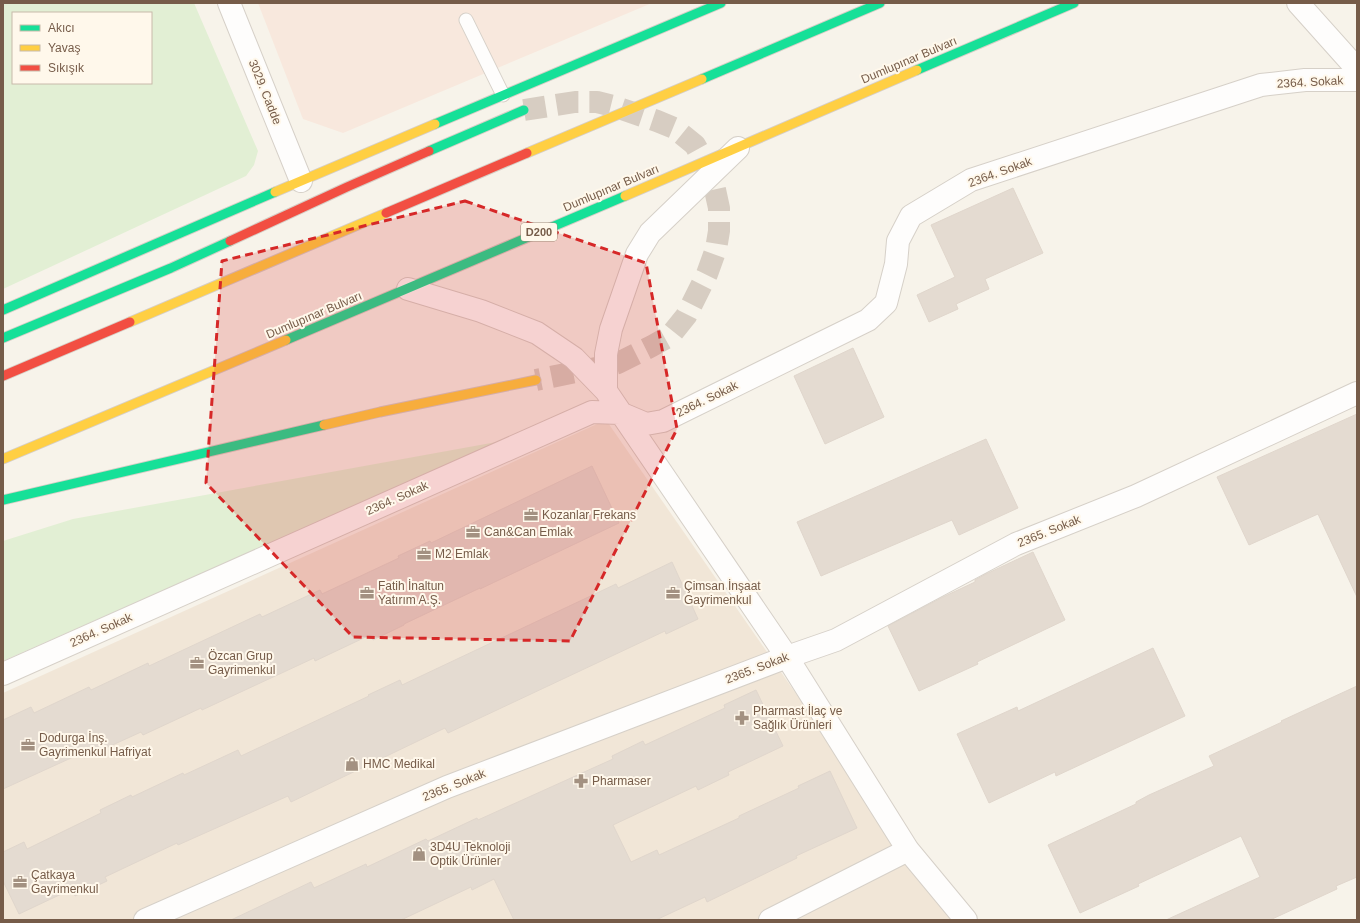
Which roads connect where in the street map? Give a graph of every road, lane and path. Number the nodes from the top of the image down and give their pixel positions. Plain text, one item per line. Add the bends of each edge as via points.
1 (229, 3) edge
2 (721, 3) edge
3 (880, 3) edge
4 (1074, 3) edge
5 (1298, 3) edge
6 (466, 20) dead end
7 (1357, 69) edge
8 (1357, 80) edge
9 (503, 95) junction
10 (524, 110) tunnel mouth
11 (741, 145) junction
12 (301, 181) junction
13 (408, 288) junction
14 (3, 310) edge
15 (3, 338) edge
16 (3, 376) edge
17 (536, 380) tunnel mouth
18 (606, 391) junction
19 (1357, 393) edge
20 (620, 413) junction
21 (3, 458) edge
22 (3, 500) edge
23 (787, 657) junction
24 (3, 674) edge
25 (908, 850) junction
26 (145, 920) edge
27 (770, 920) edge
28 (966, 920) edge

1 - 12 street, 3029. Cadde
2 - 9 highway
3 - 16 highway
4 - 11 highway, Dumlupınar Bulvarı / D200
5 - 7 street
6 - 9 lane
8 - 20 street, 2364. Sokak via 1305,80 1261,85 971,180 911,216 898,241 896,264 886,303 868,320 663,421 646,424
9 - 12 highway
10 - 15 highway via 347,187 171,268
11 - 13 highway, Dumlupınar Bulvarı / D200
11 - 18 street via 650,234 638,254 611,329 606,354
12 - 14 highway
13 - 18 street via 481,311 537,333 574,358
13 - 21 highway, Dumlupınar Bulvarı / D200
17 - 22 highway via 380,412
18 - 20 street
19 - 23 street, 2365. Sokak via 1136,496 1016,544 836,640
20 - 23 street
20 - 24 street, 2364. Sokak via 592,412 553,428
23 - 25 street
23 - 26 street, 2365. Sokak via 447,787
25 - 27 street
25 - 28 street

